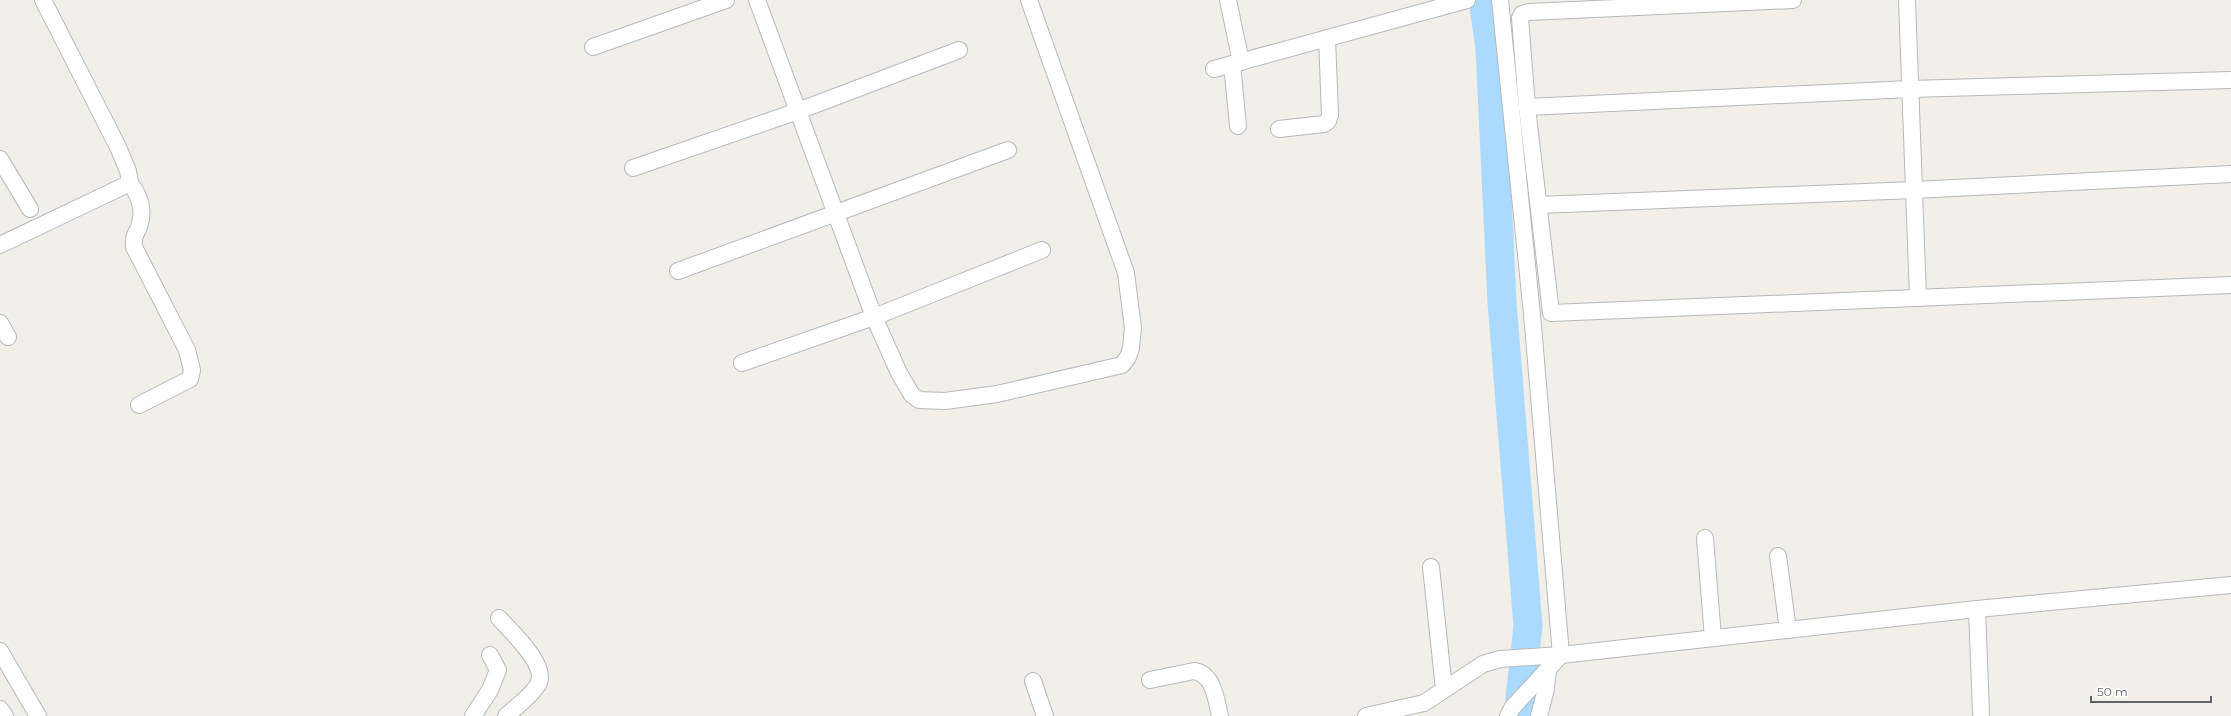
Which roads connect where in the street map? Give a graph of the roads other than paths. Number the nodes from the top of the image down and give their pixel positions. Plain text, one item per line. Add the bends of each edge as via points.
1 (43, 0) edge
2 (726, 0) edge
3 (757, 0) edge
4 (1029, 0) edge
5 (1228, 0) edge
6 (1468, 0) edge
7 (1500, 0) edge
8 (1793, 0) edge
9 (1907, 0) edge
10 (1327, 38) junction
11 (594, 48) dead end
12 (959, 50) dead end
13 (1236, 63) junction
14 (1214, 69) dead end
15 (2231, 80) edge
16 (1910, 89) junction
17 (1527, 107) junction
18 (798, 111) junction
19 (1238, 126) dead end
20 (1279, 129) dead end
21 (1008, 150) dead end
22 (1, 164) edge
23 (633, 168) dead end
24 (2231, 174) edge
25 (130, 183) junction
26 (1914, 190) junction
27 (1539, 205) junction
28 (30, 209) dead end
29 (835, 213) junction
30 (0, 245) edge
31 (1042, 250) dead end
32 (678, 271) dead end
33 (2231, 285) edge
34 (1918, 298) junction
35 (874, 317) junction
36 (0, 323) edge
37 (8, 337) dead end
38 (742, 364) dead end
39 (139, 405) dead end
40 (1705, 538) dead end
41 (1778, 556) dead end
42 (1431, 568) dead end
43 (2231, 585) edge
44 (1977, 609) junction
45 (499, 618) dead end
46 (1788, 630) junction
47 (1713, 638) junction
48 (1, 653) edge
49 (490, 654) dead end
50 (1561, 655) junction
51 (1542, 668) junction
52 (1150, 680) dead end
53 (1033, 681) dead end
54 (1444, 689) junction
55 (0, 709) edge
56 (1510, 712) edge
57 (1981, 713) dead end
58 (5, 716) edge
59 (38, 716) edge
60 (473, 716) edge
61 (506, 716) edge
62 (1044, 716) edge
63 (1220, 716) edge
64 (1366, 716) edge
65 (1539, 716) edge

1 - 25 street via 118,147
2 - 11 street
3 - 18 street
4 - 35 street via 1126,273 1133,328 1128,357 1122,364 997,394 945,401 920,400 912,395 899,373
5 - 13 street
6 - 10 street
7 - 50 street via 1532,314
8 - 17 street via 1537,11 1522,14 1520,18
9 - 16 street
10 - 13 street
10 - 20 street via 1330,115 1328,121 1324,124
12 - 18 street
13 - 14 street
13 - 19 street
15 - 16 street
16 - 17 street
16 - 26 street
17 - 27 street
18 - 23 street
18 - 29 street
21 - 29 street
22 - 28 street
24 - 26 street
25 - 30 street
25 - 39 street via 141,204 140,222 133,238 134,247 187,350 192,370 190,379
26 - 27 street
26 - 34 street
27 - 34 street via 1551,313
29 - 32 street
29 - 35 street
31 - 35 street
33 - 34 street
35 - 38 street
36 - 37 street
40 - 47 street
41 - 46 street
42 - 54 street
43 - 44 street
44 - 46 street
44 - 57 street
45 - 61 street via 537,661 541,674 538,685
46 - 47 street
47 - 50 street
48 - 59 street
49 - 60 street via 498,670 490,690
50 - 51 street
51 - 54 street via 1516,657 1500,659 1483,664
51 - 56 street
51 - 65 street via 1546,689
52 - 63 street via 1200,672 1207,676 1212,686
53 - 62 street
54 - 64 street via 1424,702
55 - 58 street

